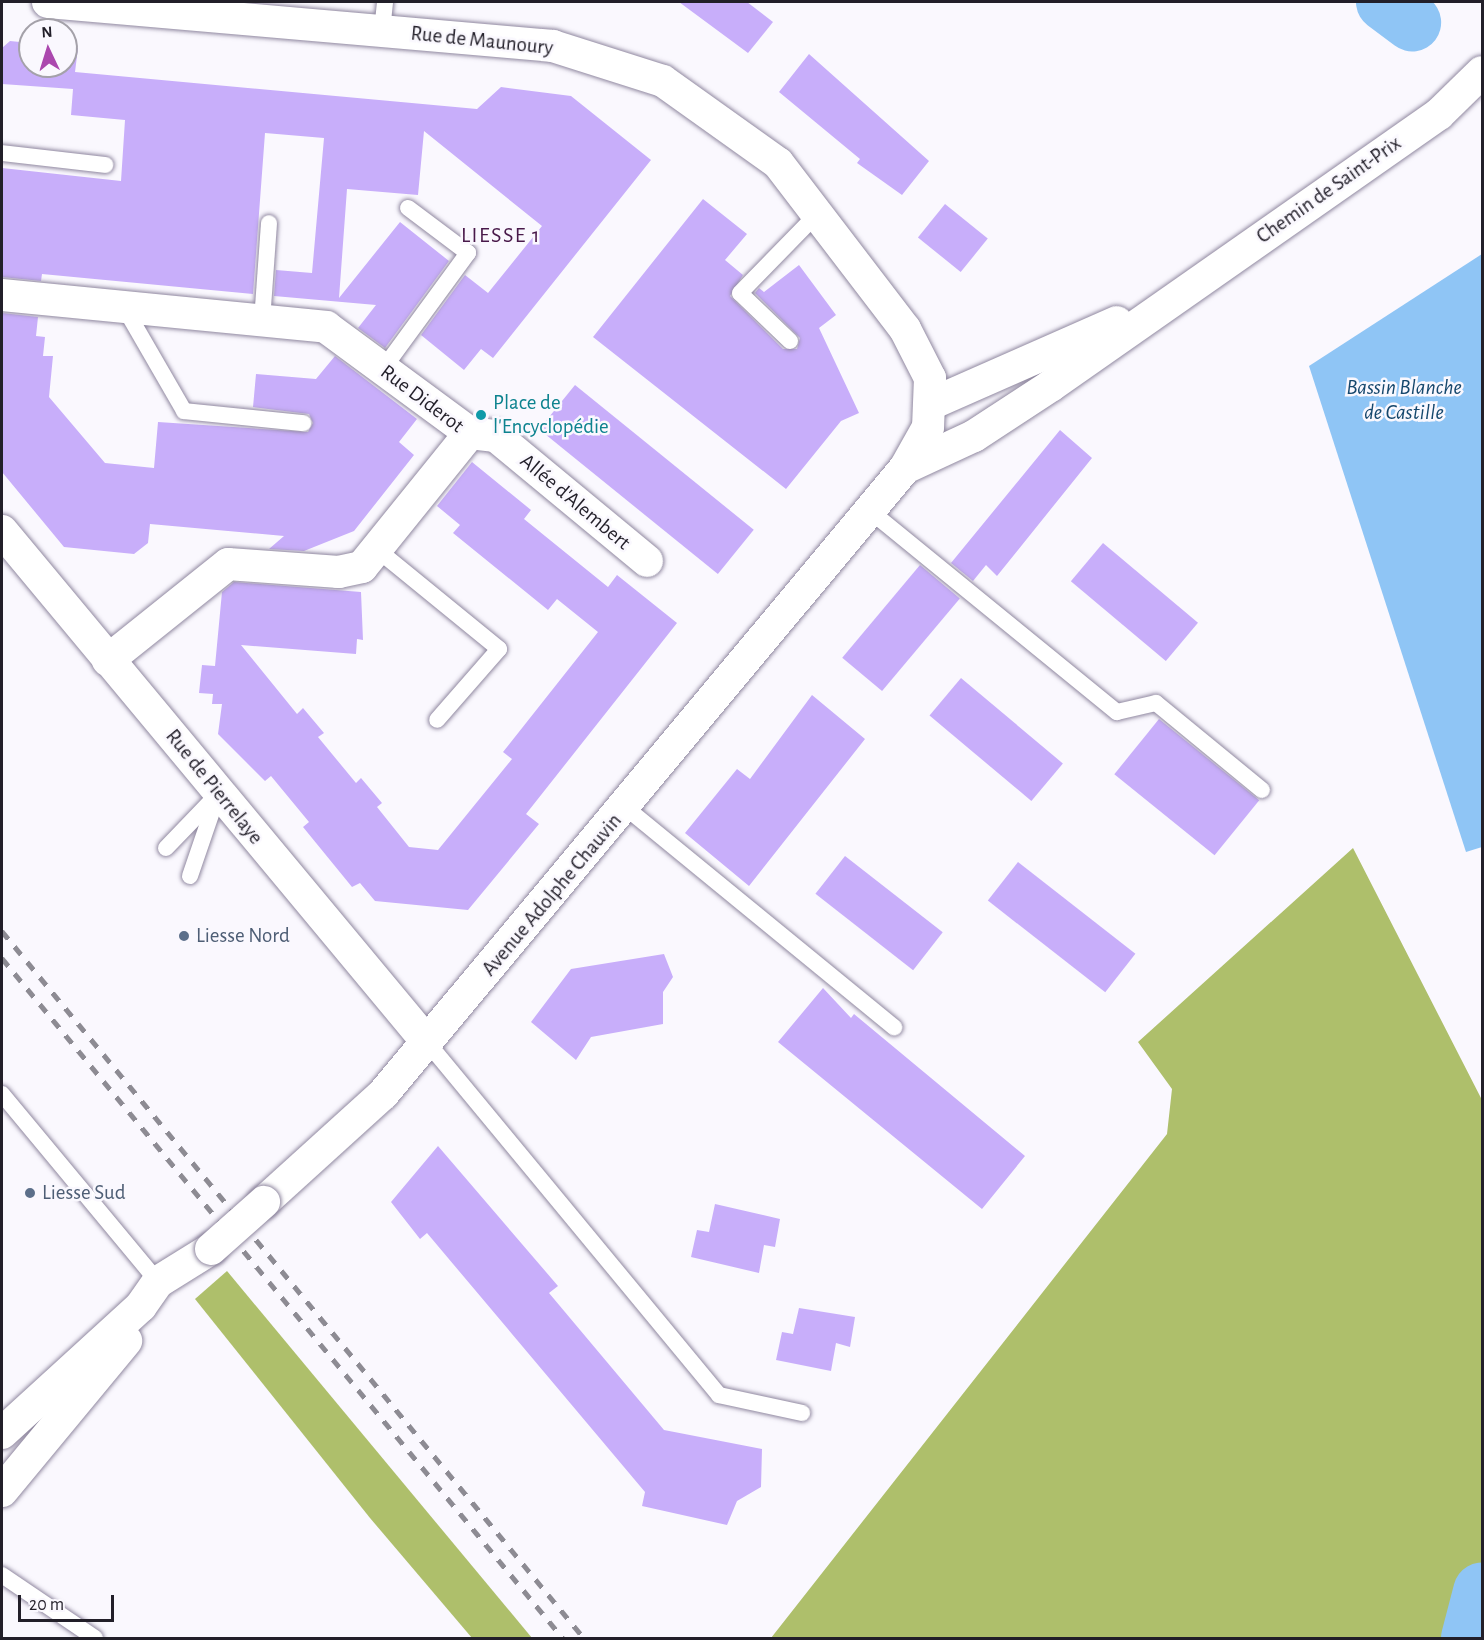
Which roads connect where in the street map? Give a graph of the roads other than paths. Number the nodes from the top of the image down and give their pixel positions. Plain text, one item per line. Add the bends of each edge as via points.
1 (48, 2) edge
2 (384, 16) edge
3 (1482, 72) edge
4 (2, 153) edge
5 (105, 165) dead end
6 (408, 208) dead end
7 (817, 214) junction
8 (269, 223) dead end
9 (2, 296) edge
10 (1170, 299) junction
11 (124, 308) junction
12 (261, 321) junction
13 (790, 341) dead end
14 (383, 369) junction
15 (932, 404) junction
16 (303, 423) dead end
17 (470, 433) junction
18 (905, 468) junction
19 (869, 510) junction
20 (2, 531) edge
21 (379, 551) junction
22 (647, 561) dead end
23 (108, 660) junction
24 (437, 720) dead end
25 (1262, 790) dead end
26 (218, 794) junction
27 (625, 807) junction
28 (166, 848) dead end
29 (190, 876) dead end
30 (894, 1027) dead end
31 (427, 1042) junction
32 (2, 1094) edge
33 (150, 1294) junction
34 (802, 1413) dead end
35 (2, 1433) edge
36 (2, 1491) edge
37 (2, 1575) edge
38 (95, 1638) edge

1 - 2 street, Rue de Maunoury
2 - 7 street, Rue de Maunoury via 553,46 663,81 778,164
3 - 10 street, Chemin de Saint-Prix via 1439,114
4 - 5 lane
6 - 14 lane via 468,253
7 - 13 lane via 740,293
7 - 15 street, Rue de Maunoury via 924,358
8 - 12 lane
9 - 11 street, Rue Diderot
10 - 15 street, Chemin de Saint-Prix
10 - 18 street, Chemin de Saint-Prix via 974,436
11 - 12 street, Rue Diderot
11 - 16 lane via 184,411
12 - 14 street, Rue Diderot via 326,327
14 - 17 street, Rue Diderot
15 - 18 street, Rue de Maunoury via 928,427
17 - 21 street, Rue Diderot
17 - 22 street, Allée d'Alembert via 496,436
18 - 19 street, Avenue Adolphe Chauvin
19 - 25 lane via 1117,712 1156,702
19 - 27 street, Avenue Adolphe Chauvin
20 - 23 street, Rue de Pierrelaye
21 - 23 street, Rue Diderot via 362,567 339,572 228,564
21 - 24 lane via 500,648
23 - 26 street, Rue de Pierrelaye
26 - 28 lane
26 - 29 lane
26 - 31 street, Rue de Pierrelaye
27 - 30 lane
27 - 31 street, Avenue Adolphe Chauvin
31 - 33 street, Avenue Adolphe Chauvin, bridge via 383,1094 211,1249
31 - 34 lane via 719,1395
32 - 33 lane
33 - 35 street, Avenue Adolphe Chauvin
33 - 36 street, Avenue Adolphe Chauvin via 127,1340
37 - 38 lane

